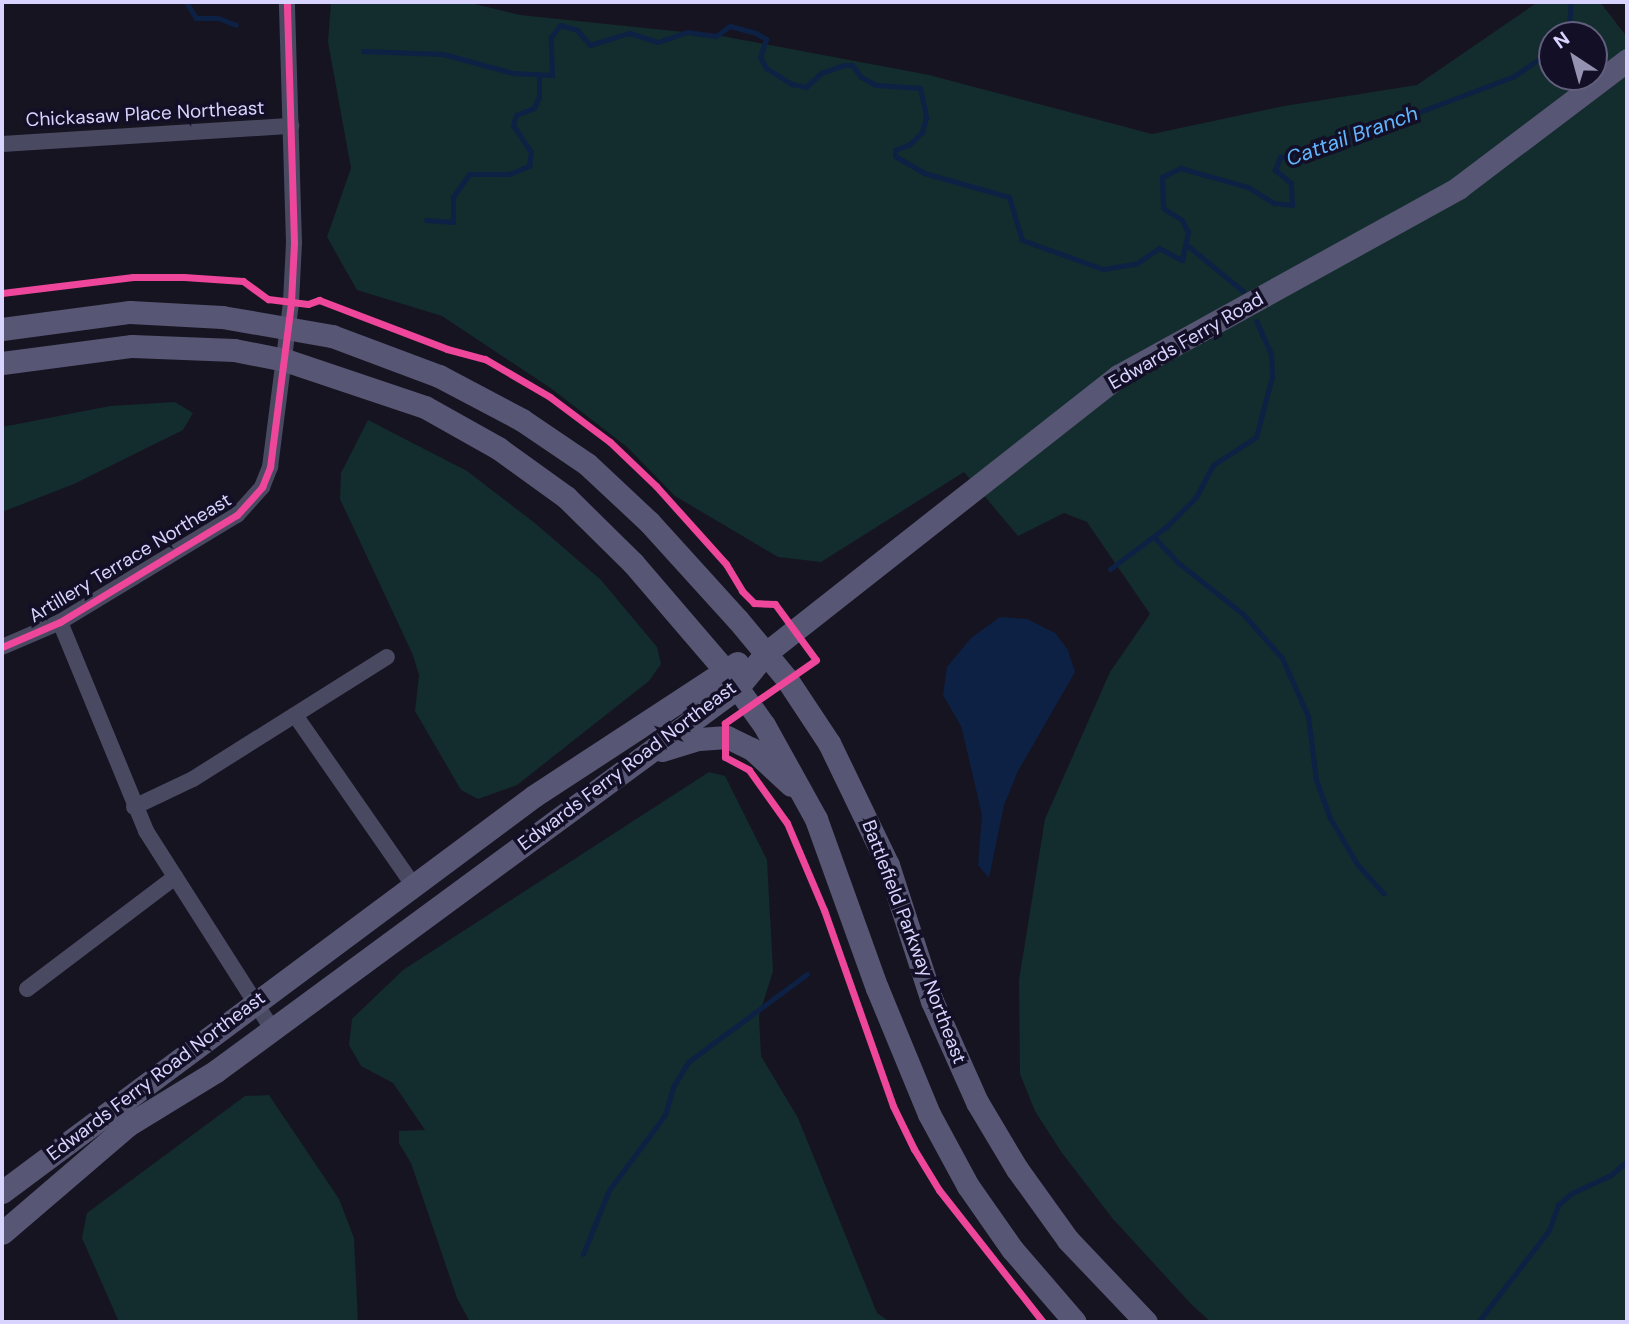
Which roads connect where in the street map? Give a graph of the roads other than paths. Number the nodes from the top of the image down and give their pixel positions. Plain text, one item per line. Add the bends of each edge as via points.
1 (287, 2) edge
2 (1627, 60) edge
3 (291, 126) junction
4 (2, 144) edge
5 (289, 326) junction
6 (2, 329) edge
7 (285, 360) junction
8 (2, 363) edge
9 (60, 622) junction
10 (2, 647) edge
11 (766, 653) junction
12 (387, 657) dead end
13 (723, 668) junction
14 (738, 687) junction
15 (295, 715) junction
16 (625, 768) junction
17 (807, 799) junction
18 (134, 807) junction
19 (176, 877) junction
20 (413, 885) junction
21 (27, 989) dead end
22 (256, 1002) junction
23 (273, 1030) junction
24 (2, 1192) edge
25 (2, 1233) edge
26 (1075, 1322) edge
27 (1146, 1322) edge

1 - 3 street, Artillery Terrace Northeast
2 - 11 main road, Edwards Ferry Road via 1458,188 1118,376
3 - 4 street, Chickasaw Place Northeast
3 - 5 street, Artillery Terrace Northeast via 294,243
5 - 6 main road, Battlefield Parkway Northeast via 130,312
5 - 7 street, Artillery Terrace Northeast
5 - 11 main road, Battlefield Parkway Northeast via 332,336 439,376 522,420 587,464 665,539
7 - 8 main road via 234,350 132,345
7 - 9 street, Artillery Terrace Northeast via 270,467 252,501 237,515
7 - 13 main road via 425,407 517,460 598,527
9 - 10 street, Artillery Terrace Northeast
9 - 18 street
11 - 13 main road, Edwards Ferry Road Northeast
11 - 14 main road, Edwards Ferry Road Northeast
11 - 27 main road, Battlefield Parkway Northeast via 857,792 888,865 932,1001 977,1102 1068,1240
12 - 15 street
13 - 14 main road
13 - 20 main road, Edwards Ferry Road Northeast
14 - 16 main road, Edwards Ferry Road Northeast
14 - 17 main road
15 - 18 street via 192,779
15 - 20 street
16 - 17 main road via 672,745 727,737 752,750
16 - 23 main road, Edwards Ferry Road Northeast
17 - 26 main road via 929,1114 990,1218
18 - 19 street
19 - 21 street
19 - 22 street
20 - 22 main road, Edwards Ferry Road Northeast
22 - 23 street
22 - 24 main road, Edwards Ferry Road Northeast
23 - 25 main road, Edwards Ferry Road Northeast via 128,1125

